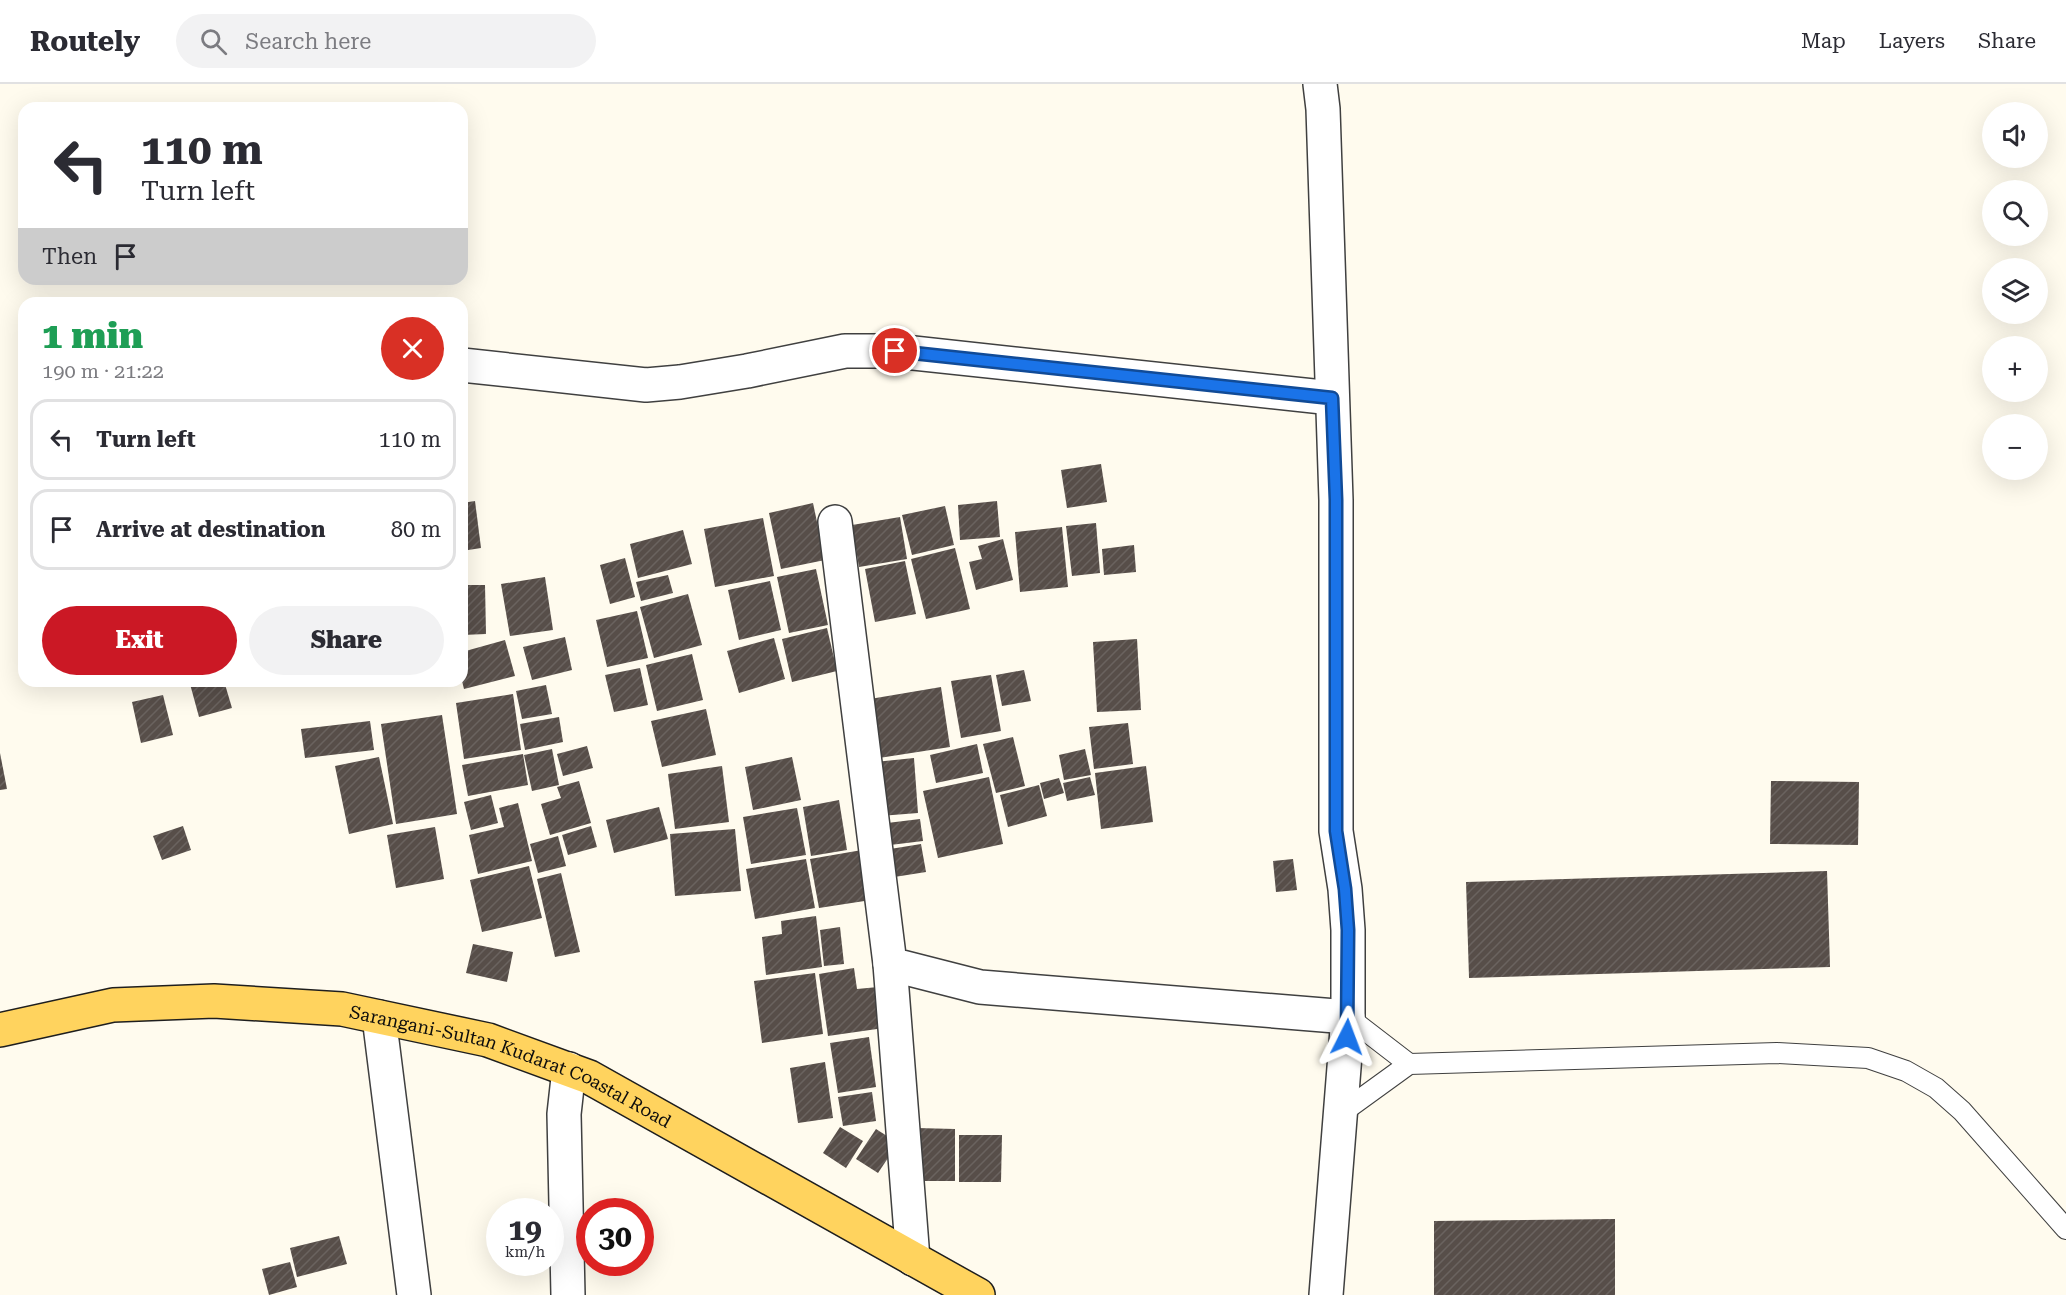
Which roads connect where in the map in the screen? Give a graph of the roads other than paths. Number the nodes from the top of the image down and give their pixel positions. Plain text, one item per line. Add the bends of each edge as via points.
1 (1320, 84) edge
2 (468, 366) edge
3 (1332, 398) junction
4 (835, 522) dead end
5 (890, 964) junction
6 (379, 1017) junction
7 (1348, 1017) junction
8 (0, 1030) edge
9 (1409, 1064) junction
10 (569, 1070) junction
11 (1340, 1114) junction
12 (2066, 1229) edge
13 (912, 1259) junction
14 (414, 1295) edge
15 (568, 1295) edge
16 (978, 1295) edge
17 (1326, 1295) edge

1 - 3 street
2 - 3 street via 646,385 713,377 845,351 895,351
3 - 7 street via 1336,500 1336,831 1348,930
4 - 5 street
5 - 7 street via 980,987
5 - 13 street
6 - 8 main road, Sarangani-Sultan Kudarat Coastal Road via 342,1009 214,1001 113,1005
6 - 10 main road, Sarangani-Sultan Kudarat Coastal Road via 488,1040
6 - 14 street
7 - 9 lane
7 - 11 street
9 - 11 lane
9 - 12 lane via 1777,1053 1868,1058 1906,1071 1936,1088 1962,1111
10 - 13 main road, Sarangani-Sultan Kudarat Coastal Road via 589,1077
10 - 15 street via 564,1114
11 - 17 street
13 - 16 main road, Sarangani-Sultan Kudarat Coastal Road

